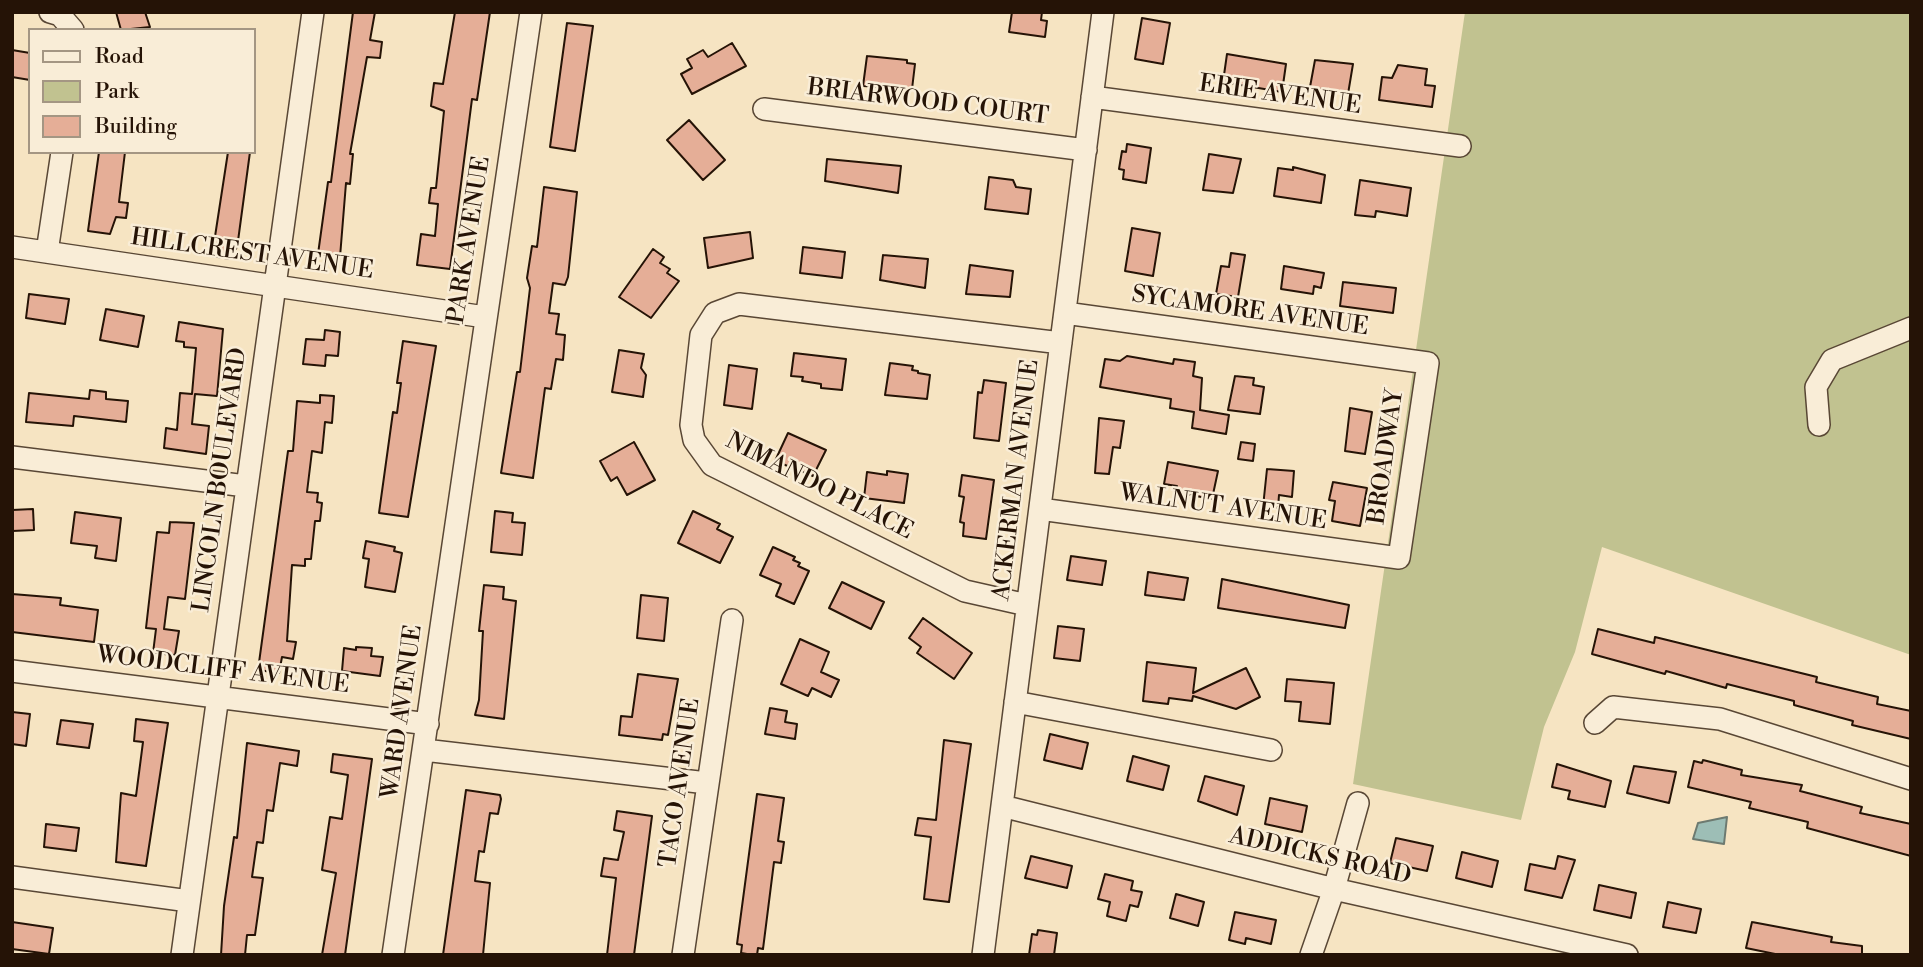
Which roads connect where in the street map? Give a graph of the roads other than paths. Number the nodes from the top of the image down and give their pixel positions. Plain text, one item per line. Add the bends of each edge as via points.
1 (50, 12) edge
2 (313, 12) edge
3 (531, 12) edge
4 (1103, 12) edge
5 (71, 28) edge
6 (1092, 97) junction
7 (764, 108) dead end
8 (1460, 146) dead end
9 (1086, 150) junction
10 (62, 154) edge
11 (12, 247) edge
12 (47, 252) junction
13 (274, 284) junction
14 (1065, 313) junction
15 (485, 317) junction
16 (1911, 328) edge
17 (1061, 343) junction
18 (1428, 363) joint
19 (1819, 425) dead end
20 (12, 457) edge
21 (463, 475) joint
22 (246, 486) junction
23 (1040, 509) junction
24 (1399, 558) joint
25 (1027, 606) junction
26 (732, 620) dead end
27 (12, 671) edge
28 (218, 697) junction
29 (1015, 702) junction
30 (1595, 723) dead end
31 (428, 724) junction
32 (424, 750) junction
33 (1271, 750) dead end
34 (1911, 779) edge
35 (707, 783) junction
36 (1358, 803) dead end
37 (1002, 806) junction
38 (12, 877) edge
39 (1334, 889) junction
40 (190, 901) junction
41 (182, 955) edge
42 (393, 955) edge
43 (683, 955) edge
44 (983, 955) edge
45 (1311, 955) edge
46 (1627, 955) edge

1 - 5 street via 60,15
2 - 13 street, LINCOLN BOULEVARD
3 - 15 street, PARK AVENUE
4 - 6 street, ACKERMAN AVENUE
6 - 8 street, ERIE AVENUE
6 - 9 street, ACKERMAN AVENUE
7 - 9 street, BRIARWOOD COURT
9 - 14 street, ACKERMAN AVENUE
10 - 12 street
11 - 12 street, HILLCREST AVENUE
12 - 13 street, HILLCREST AVENUE
13 - 15 street, HILLCREST AVENUE
13 - 22 street, LINCOLN BOULEVARD
14 - 17 street, ACKERMAN AVENUE
14 - 18 street, SYCAMORE AVENUE
15 - 21 street, PARK AVENUE
16 - 19 street via 1832,360 1816,387
17 - 23 street, ACKERMAN AVENUE
17 - 25 street, NIMANDO PLACE via 739,304 715,313 701,335 691,425 698,447 712,465 965,591
18 - 24 street, BROADWAY
20 - 22 street
21 - 31 street, WARD AVENUE
22 - 28 street, LINCOLN BOULEVARD
23 - 24 street, WALNUT AVENUE
23 - 25 street, ACKERMAN AVENUE
25 - 29 street, ACKERMAN AVENUE
26 - 35 street, TACO AVENUE
27 - 28 street, WOODCLIFF AVENUE
28 - 31 street, WOODCLIFF AVENUE
28 - 40 street, LINCOLN BOULEVARD
29 - 33 street
29 - 37 street, ACKERMAN AVENUE
30 - 34 street via 1613,707 1720,719
31 - 32 street, WARD AVENUE
32 - 35 street
32 - 42 street, WARD AVENUE
35 - 43 street, TACO AVENUE
36 - 39 street
37 - 39 street, ADDICKS ROAD
37 - 44 street, ACKERMAN AVENUE
38 - 40 street
39 - 45 street
39 - 46 street, ADDICKS ROAD
40 - 41 street, LINCOLN BOULEVARD

